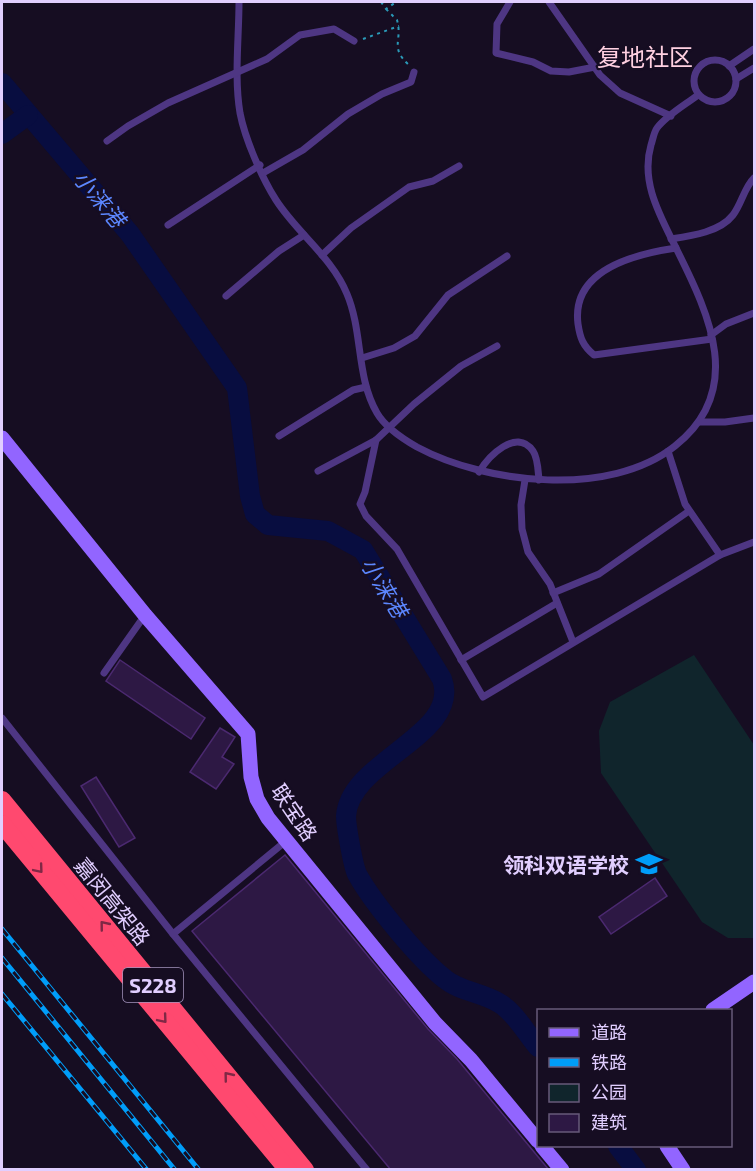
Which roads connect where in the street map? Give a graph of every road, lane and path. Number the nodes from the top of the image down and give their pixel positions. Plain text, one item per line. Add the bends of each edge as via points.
1 (239, 2) edge
2 (381, 2) edge
3 (396, 2) edge
4 (510, 2) edge
5 (549, 2) edge
6 (386, 9) junction
7 (399, 26) junction
8 (354, 41) joint
9 (754, 49) edge
10 (729, 66) junction
11 (595, 67) junction
12 (754, 68) edge
13 (414, 72) joint
14 (238, 73) junction
15 (736, 79) junction
16 (698, 95) junction
17 (671, 117) junction
18 (107, 141) dead end
19 (260, 165) junction
20 (459, 166) dead end
21 (263, 173) junction
22 (754, 178) edge
23 (168, 225) dead end
24 (304, 235) junction
25 (671, 239) junction
26 (676, 248) junction
27 (322, 255) junction
28 (507, 256) dead end
29 (226, 296) dead end
30 (754, 312) edge
31 (712, 337) junction
32 (497, 346) dead end
33 (362, 358) junction
34 (366, 387) junction
35 (754, 418) edge
36 (700, 422) junction
37 (390, 427) junction
38 (279, 436) dead end
39 (2, 438) edge
40 (376, 441) junction
41 (668, 451) junction
42 (318, 471) dead end
43 (479, 472) junction
44 (525, 480) junction
45 (539, 480) junction
46 (689, 511) junction
47 (754, 542) edge
48 (720, 555) junction
49 (553, 593) junction
50 (557, 603) junction
51 (145, 615) junction
52 (573, 642) junction
53 (461, 660) junction
54 (104, 673) dead end
55 (2, 718) edge
56 (2, 800) edge
57 (2, 824) edge
58 (286, 841) junction
59 (173, 934) junction
60 (754, 982) edge
61 (716, 1009) edge
62 (537, 1140) edge
63 (543, 1147) edge
64 (668, 1147) edge
65 (288, 1170) edge
66 (305, 1170) edge
67 (367, 1170) edge
68 (562, 1170) edge
69 (683, 1170) edge

1 - 14 lane
2 - 6 path
3 - 6 path
4 - 11 lane via 497,24 496,53 552,71
5 - 11 lane
6 - 7 path
7 - 8 path
7 - 13 path via 399,55
8 - 14 lane via 334,29 300,35 267,59
9 - 10 lane
10 - 15 lane
10 - 16 lane via 721,60 705,61 694,72
11 - 17 lane via 620,93
12 - 15 lane
13 - 21 lane via 411,82 348,114 303,150
14 - 18 lane via 168,104
14 - 19 lane via 240,113
15 - 16 lane via 734,94 723,102 708,102
16 - 17 lane
17 - 25 lane via 656,129 647,158 655,209
19 - 21 lane
19 - 23 lane
20 - 27 lane via 433,181 409,187 351,228
21 - 24 lane via 276,200
22 - 25 lane via 733,217 713,230
24 - 27 lane
24 - 29 lane
25 - 26 lane
26 - 31 lane via 699,294
26 - 31 lane via 634,257 595,276 577,314 580,337 594,355
27 - 33 lane via 348,294
28 - 33 lane via 448,295 415,336 394,348
30 - 31 lane via 726,324
31 - 36 lane via 716,379 706,415
32 - 37 lane via 461,366
33 - 34 lane
34 - 37 lane via 378,416
34 - 38 lane via 353,390
35 - 36 lane
36 - 41 lane
37 - 40 lane
37 - 43 lane via 439,459
39 - 51 street, 联宝路
40 - 42 lane
40 - 53 lane via 360,504 397,549
41 - 45 lane via 640,466 588,478
41 - 46 lane
43 - 44 lane
43 - 45 lane via 498,449 512,443 525,444 533,451
44 - 45 lane
44 - 49 lane via 522,528 528,552
46 - 48 lane
46 - 49 lane via 599,574
47 - 48 lane
48 - 52 lane
49 - 50 lane
50 - 52 lane
50 - 53 lane
51 - 54 lane
51 - 58 street, 联宝路 via 248,734 257,799
52 - 53 lane via 483,697
55 - 59 lane
66 -> 56 highway, 嘉闵高架路 / S228
57 -> 65 highway, 嘉闵高架路 / S228
58 - 59 lane
58 - 62 street, 联宝路
59 - 67 lane
60 - 61 street
63 - 68 street
64 - 69 street

